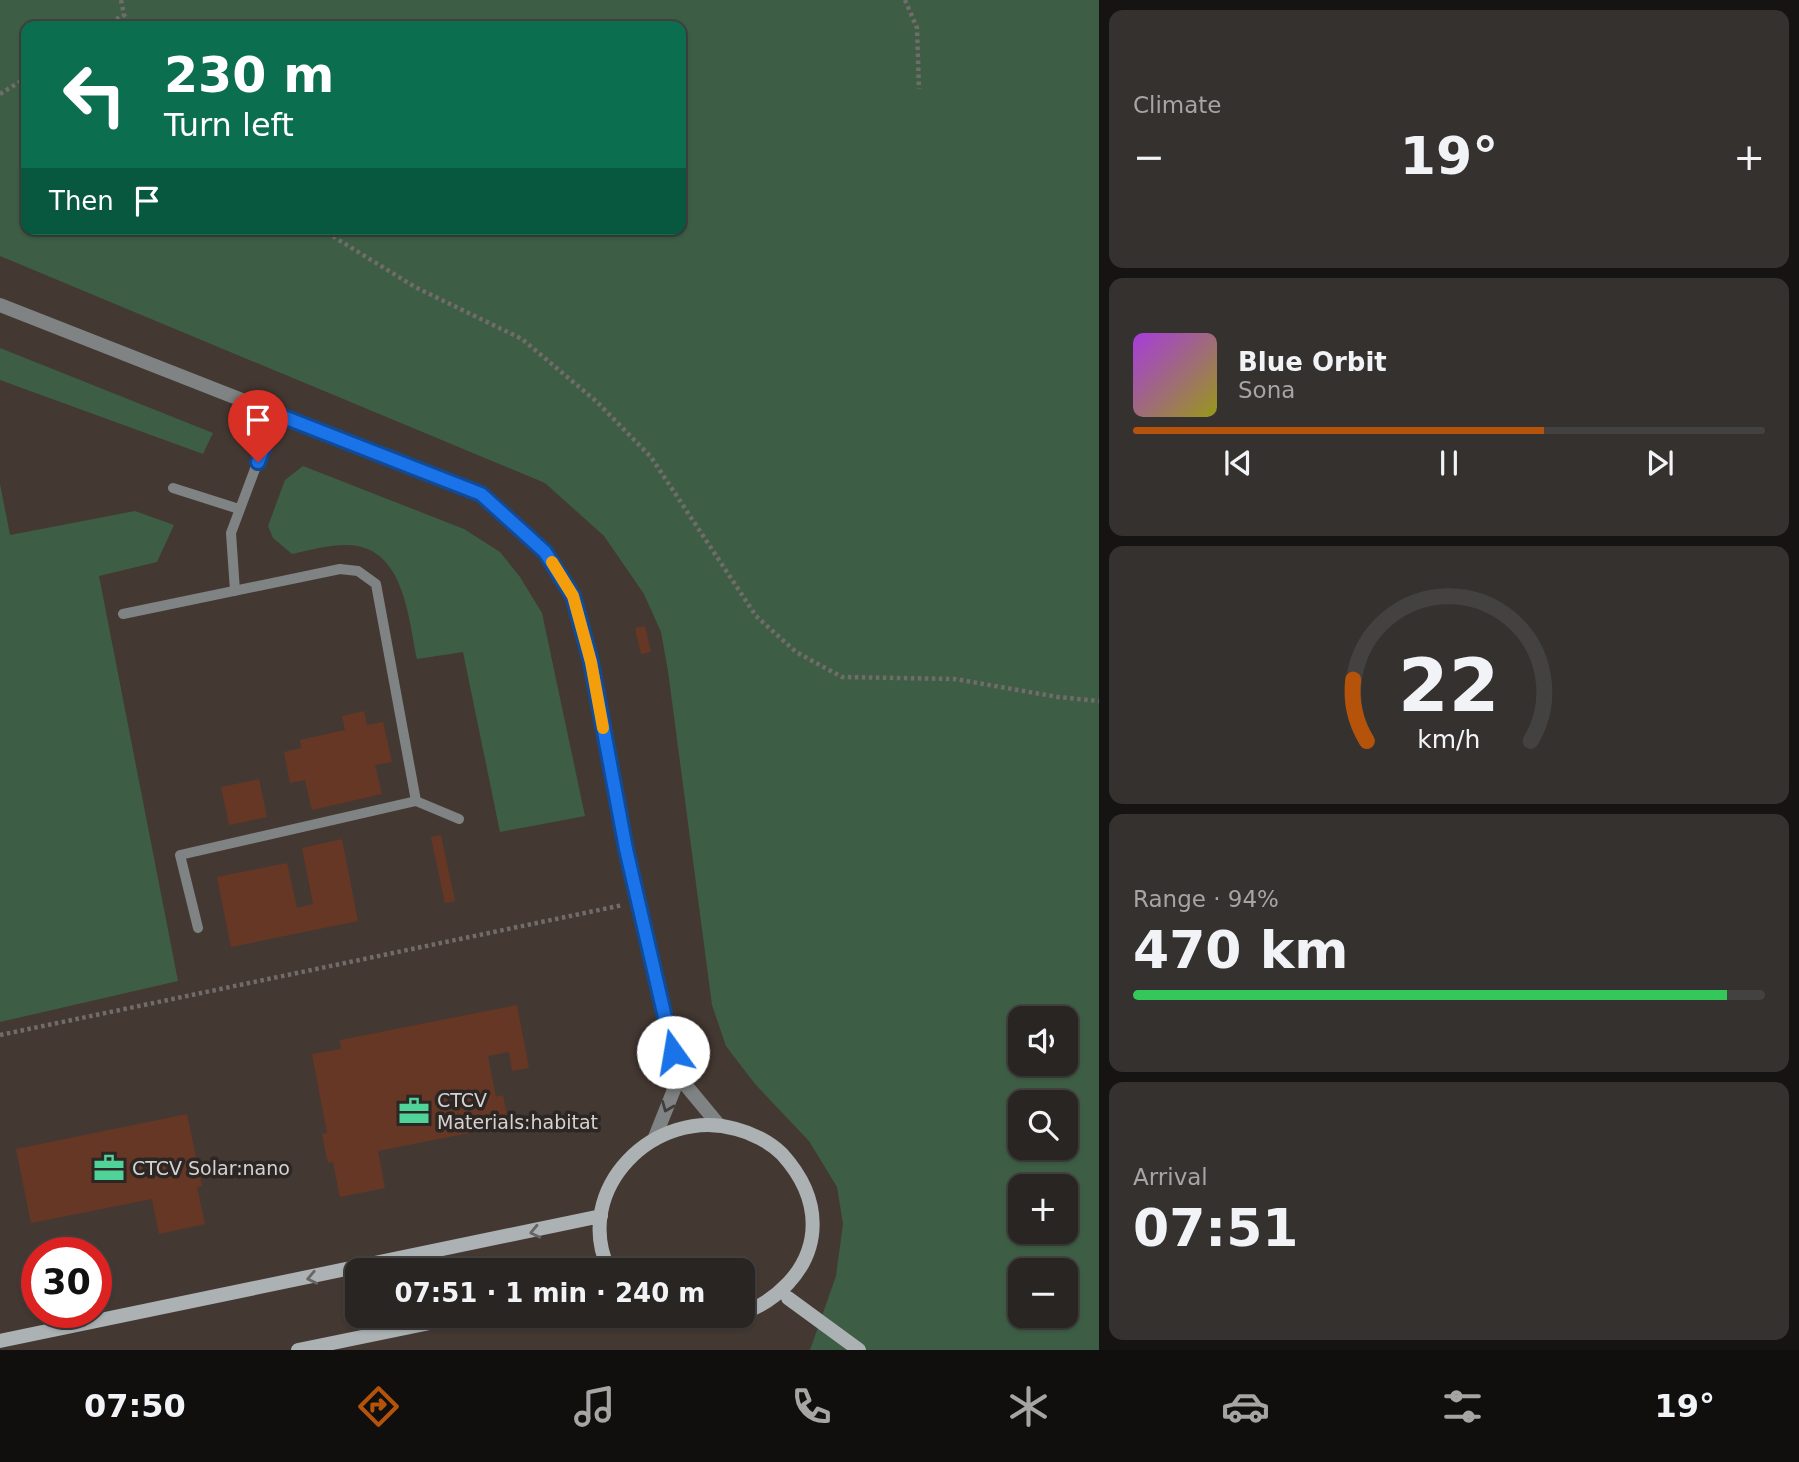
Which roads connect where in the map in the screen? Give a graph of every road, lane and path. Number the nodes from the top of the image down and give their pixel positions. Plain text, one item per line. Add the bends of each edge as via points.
1 (121, 0) edge
2 (905, 0) edge
3 (124, 15) junction
4 (113, 21) edge
5 (128, 21) edge
6 (21, 81) edge
7 (919, 89) dead end
8 (0, 94) edge
9 (331, 235) edge
10 (0, 305) edge
11 (276, 414) junction
12 (173, 488) dead end
13 (239, 509) junction
14 (234, 592) junction
15 (123, 614) dead end
16 (1099, 701) edge
17 (416, 801) junction
18 (459, 820) dead end
19 (638, 902) junction
20 (198, 928) dead end
21 (0, 1035) edge
22 (679, 1077) junction
23 (719, 1124) junction
24 (655, 1138) junction
25 (601, 1216) junction
26 (606, 1258) edge
27 (788, 1298) junction
28 (755, 1323) edge
29 (405, 1328) edge
30 (670, 1328) edge
31 (742, 1328) edge
32 (0, 1341) edge
33 (298, 1350) edge
34 (859, 1350) edge

1 - 3 path
2 - 7 path via 917,28
3 - 4 path
3 - 5 path
6 - 8 path
9 - 16 path via 415,287 523,339 597,402 651,457 757,616 796,652 842,677 955,679
10 - 11 street
11 - 13 lane
11 - 19 street via 481,494 545,552 573,596 591,662
12 - 13 lane
13 - 14 lane via 231,533
14 - 15 lane
14 - 17 lane via 340,569 358,571 376,584
17 - 18 lane
17 - 20 lane via 180,855
19 - 21 path
19 - 22 street
22 - 23 street
22 -> 24 street
23 - 24 street via 686,1126
23 - 27 street via 752,1133 781,1153 801,1181 811,1207 813,1236 805,1268
24 - 25 street via 629,1157 611,1185
25 - 26 street
25 -> 32 street
27 - 28 street
27 - 34 street
29 - 33 street
30 - 31 street via 699,1335

